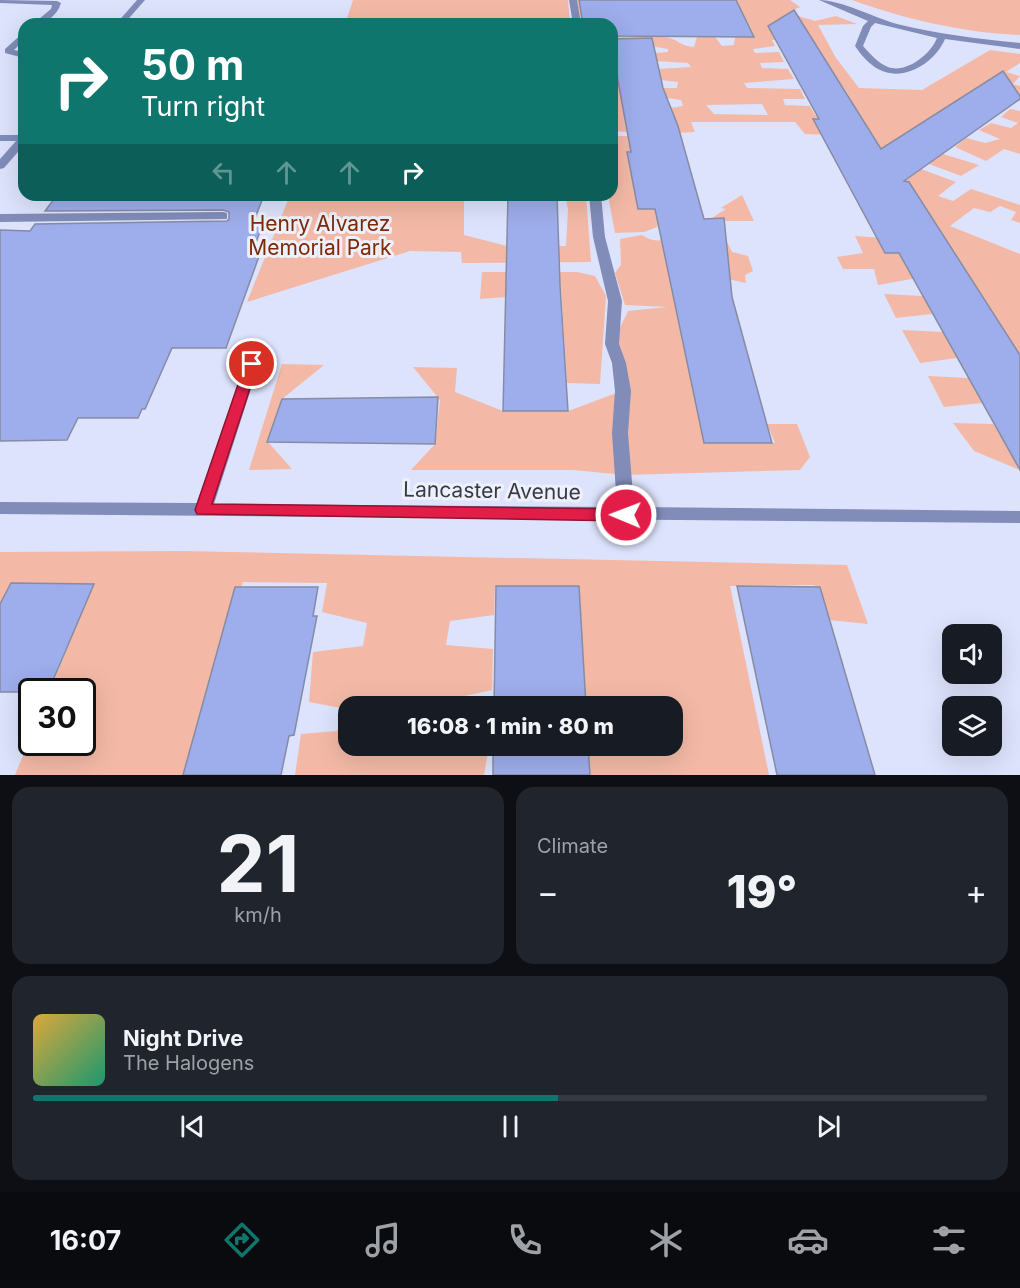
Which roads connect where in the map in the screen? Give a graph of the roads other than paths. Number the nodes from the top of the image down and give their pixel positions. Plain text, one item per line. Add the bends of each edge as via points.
1 (141, 0) edge
2 (573, 0) edge
3 (823, 0) edge
4 (0, 1) edge
5 (45, 18) edge
6 (125, 18) edge
7 (576, 18) edge
8 (875, 19) junction
9 (942, 35) junction
10 (18, 41) edge
11 (1020, 45) edge
12 (18, 53) edge
13 (0, 138) edge
14 (18, 139) edge
15 (18, 146) edge
16 (0, 166) edge
17 (596, 201) edge
18 (223, 216) dead end
19 (0, 218) edge
20 (252, 364) dead end
21 (0, 508) edge
22 (203, 510) junction
23 (626, 515) junction
24 (1020, 517) edge

1 - 6 street
2 - 7 street
3 - 8 street
4 - 5 street via 57,3
8 - 9 street
8 - 9 street via 867,26 859,46 880,66 893,72 912,67 930,54 942,42
9 - 11 street
10 - 12 street via 9,51
13 - 14 street
15 - 16 street
17 - 23 street via 599,237 615,301 612,344 623,391 621,433
18 - 19 street
20 - 22 street
21 - 22 street, Lancaster Avenue
22 - 23 street, Lancaster Avenue
23 - 24 street, Lancaster Avenue

